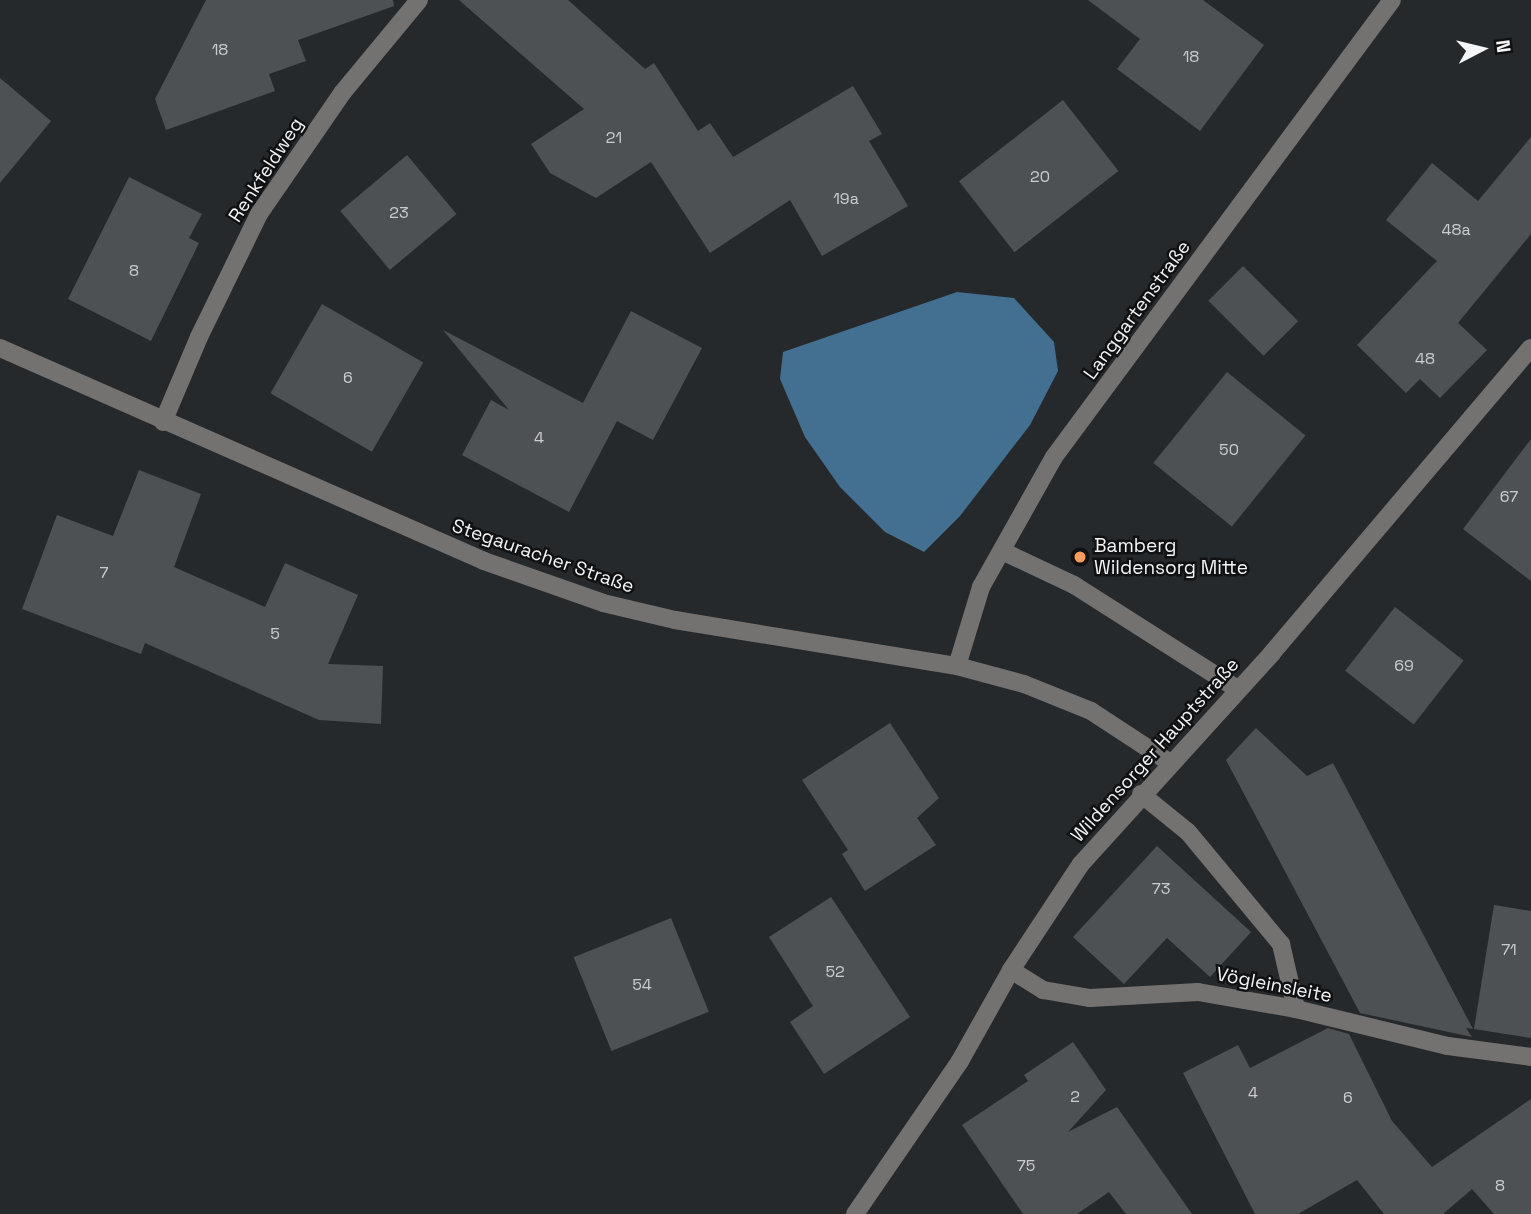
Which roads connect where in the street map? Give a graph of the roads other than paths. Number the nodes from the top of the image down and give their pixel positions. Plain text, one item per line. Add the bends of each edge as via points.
1 (419, 0) edge
2 (1392, 0) edge
3 (0, 348) edge
4 (1531, 348) edge
5 (163, 422) junction
6 (1002, 551) junction
7 (957, 666) junction
8 (1237, 689) junction
9 (1169, 762) junction
10 (1141, 794) junction
11 (1011, 970) junction
12 (1296, 1009) junction
13 (1531, 1057) edge
14 (855, 1214) edge

1 - 5 street, Renkfeldweg via 342,92 259,214
2 - 6 street, Langgartenstraße via 1054,457
3 - 5 street, Stegauracher Straße
4 - 8 street, Wildensorger Hauptstraße
5 - 7 street, Stegauracher Straße via 471,556 603,603 676,620
6 - 7 street, Langgartenstraße via 981,587
6 - 8 street via 1073,585
7 - 9 street, Stegauracher Straße via 1024,684 1091,711
8 - 9 street, Wildensorger Hauptstraße
9 - 10 street, Wildensorger Hauptstraße
10 - 11 street, Wildensorger Hauptstraße via 1081,864
10 - 12 street via 1188,832 1281,944
11 - 12 street, Vögleinsleite via 1043,990 1090,998 1198,992
11 - 14 street, Wildensorger Hauptstraße via 960,1061
12 - 13 street, Vögleinsleite via 1448,1046

